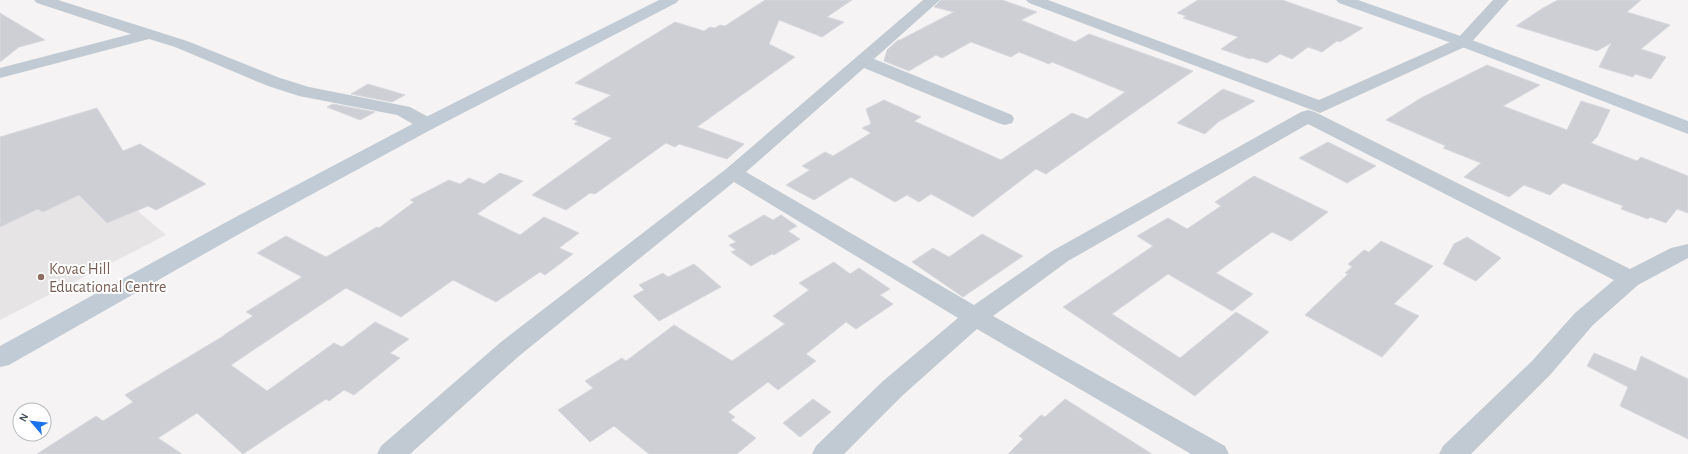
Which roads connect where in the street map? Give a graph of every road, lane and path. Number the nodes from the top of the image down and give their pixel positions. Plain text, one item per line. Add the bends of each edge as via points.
1 (42, 0) edge
2 (671, 0) edge
3 (932, 0) edge
4 (1034, 0) edge
5 (1344, 0) edge
6 (1501, 0) edge
7 (149, 34) junction
8 (1463, 42) junction
9 (863, 61) junction
10 (0, 73) edge
11 (1314, 111) junction
12 (1005, 119) dead end
13 (427, 124) junction
14 (1688, 128) edge
15 (733, 173) junction
16 (1688, 251) edge
17 (1630, 278) junction
18 (975, 317) junction
19 (0, 358) edge
20 (391, 454) edge
21 (826, 454) edge
22 (1215, 454) edge
23 (1452, 454) edge

1 - 7 street
2 - 13 street
3 - 9 street
4 - 11 street
5 - 8 street
6 - 8 street
7 - 10 street
7 - 13 street via 181,44 274,82 305,92 403,111
8 - 11 street
8 - 14 street
9 - 12 street
9 - 15 street
11 - 17 street
11 - 18 street via 1060,256
13 - 19 street via 240,224
15 - 18 street
15 - 20 street via 510,349
16 - 17 street
17 - 23 street via 1584,318 1541,368
18 - 21 street via 893,388
18 - 22 street

